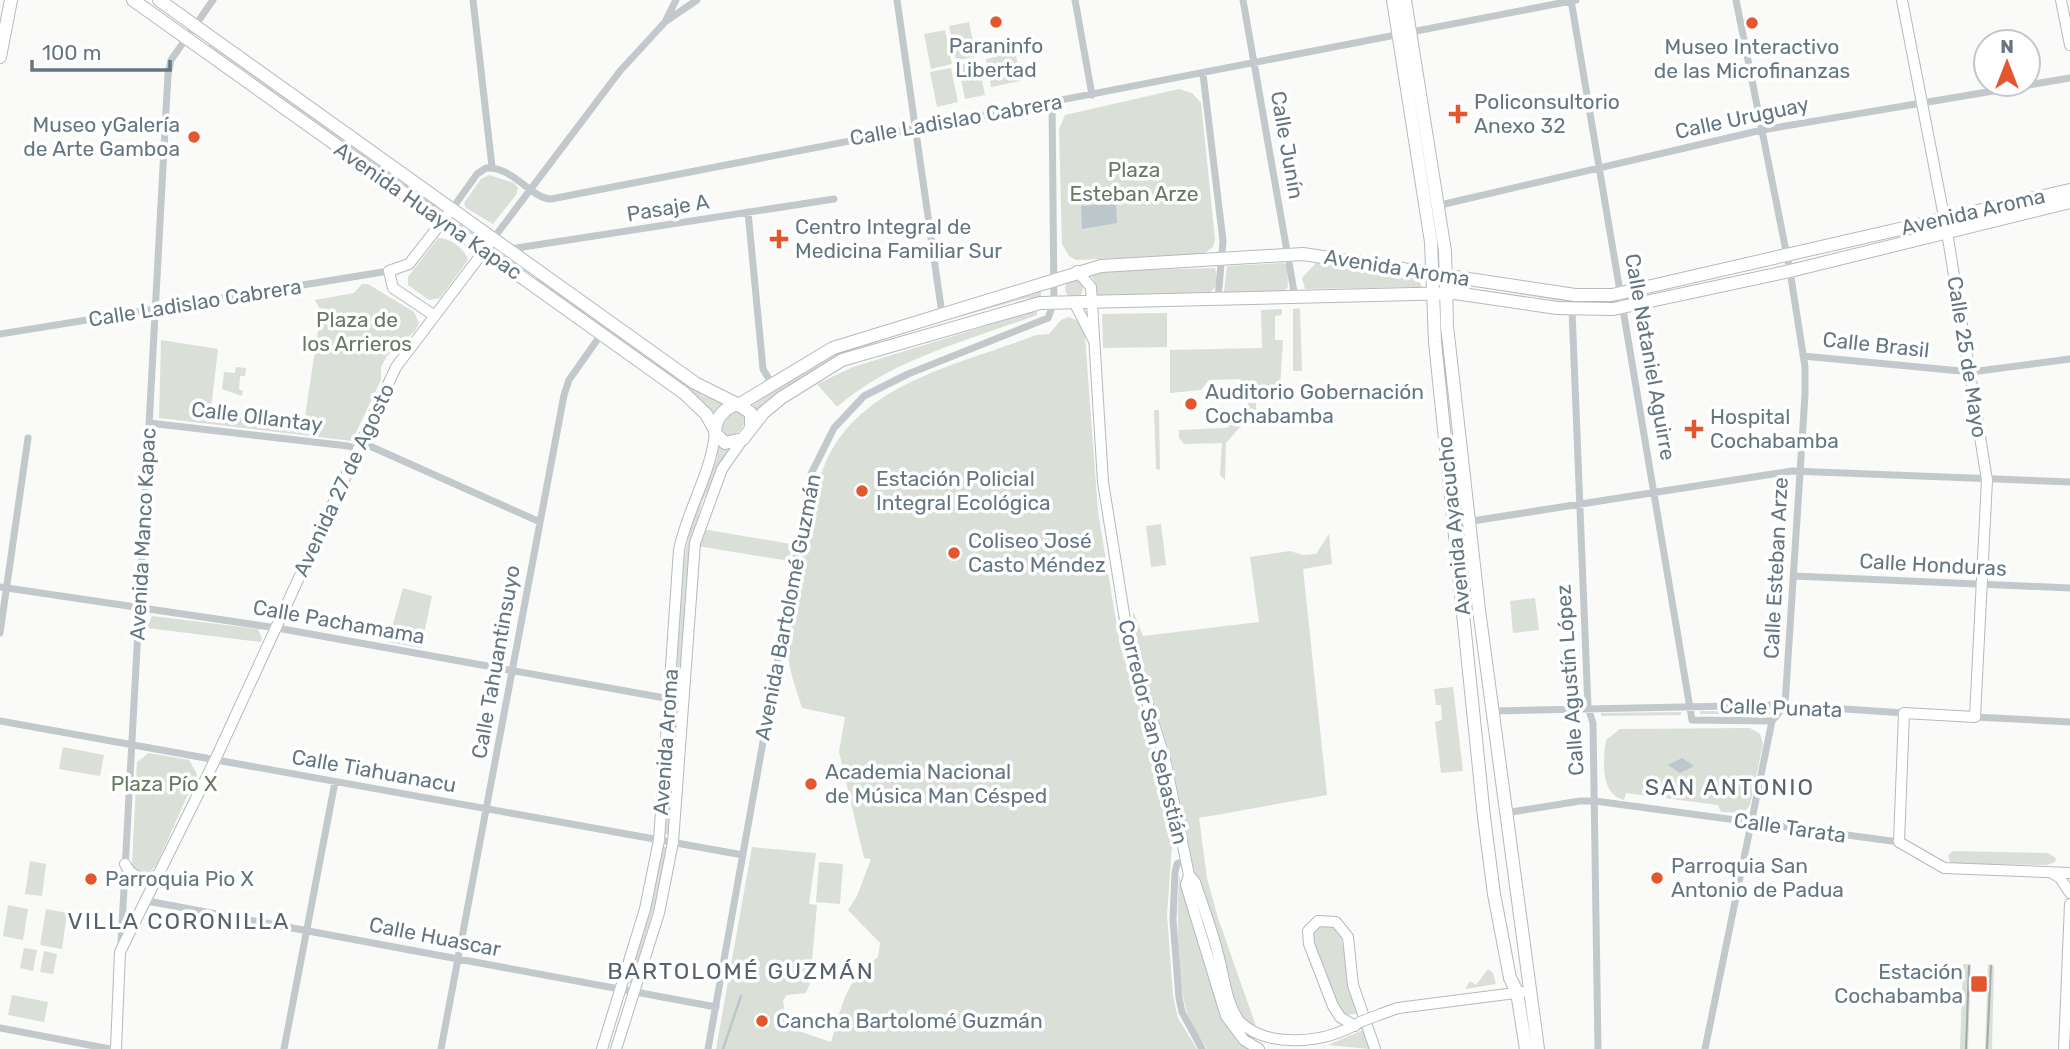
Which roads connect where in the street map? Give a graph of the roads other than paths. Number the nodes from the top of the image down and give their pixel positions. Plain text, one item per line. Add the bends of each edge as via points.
1 (11, 0) edge
2 (133, 0) edge
3 (159, 0) edge
4 (213, 0) edge
5 (474, 0) edge
6 (676, 0) edge
7 (697, 0) edge
8 (897, 0) edge
9 (1075, 0) edge
10 (1243, 0) edge
11 (1393, 0) edge
12 (1405, 0) edge
13 (1573, 0) edge
14 (1736, 0) edge
15 (1902, 0) edge
16 (2061, 0) edge
17 (666, 21) junction
18 (196, 26) junction
19 (1405, 35) junction
20 (187, 39) junction
21 (2070, 45) edge
22 (0, 57) edge
23 (1254, 61) junction
24 (1203, 74) junction
25 (2070, 78) edge
26 (1092, 96) junction
27 (1920, 102) junction
28 (1052, 103) junction
29 (915, 127) junction
30 (1762, 130) junction
31 (492, 167) junction
32 (1600, 167) junction
33 (531, 188) junction
34 (2070, 190) edge
35 (834, 199) dead end
36 (2070, 202) edge
37 (1432, 207) junction
38 (452, 208) junction
39 (748, 212) junction
40 (1944, 219) junction
41 (442, 221) junction
42 (1947, 232) junction
43 (493, 239) junction
44 (506, 249) junction
45 (484, 251) junction
46 (1289, 254) junction
47 (1787, 257) junction
48 (1222, 259) junction
49 (389, 271) junction
50 (1077, 271) junction
51 (1790, 271) junction
52 (1432, 273) junction
53 (1446, 275) junction
54 (1053, 279) junction
55 (1446, 293) junction
56 (1433, 294) junction
57 (1621, 294) junction
58 (1295, 297) junction
59 (1218, 299) junction
60 (1054, 302) junction
61 (1074, 302) junction
62 (1092, 302) junction
63 (1623, 307) junction
64 (154, 310) junction
65 (1572, 310) junction
66 (942, 314) junction
67 (435, 316) junction
68 (602, 333) junction
69 (0, 334) edge
70 (1093, 339) junction
71 (1804, 356) junction
72 (2070, 359) edge
73 (1970, 372) junction
74 (773, 386) junction
75 (738, 404) junction
76 (149, 423) junction
77 (751, 426) junction
78 (715, 431) junction
79 (28, 439) dead end
80 (743, 439) junction
81 (361, 447) junction
82 (1799, 470) junction
83 (1987, 480) junction
84 (2070, 482) edge
85 (1656, 492) junction
86 (1578, 505) junction
87 (540, 522) junction
88 (1469, 522) junction
89 (1453, 524) junction
90 (1794, 576) junction
91 (1984, 585) junction
92 (3, 587) edge
93 (2070, 588) edge
94 (139, 607) junction
95 (276, 628) junction
96 (0, 633) edge
97 (512, 672) junction
98 (670, 699) junction
99 (1785, 705) junction
100 (1692, 706) junction
101 (1588, 708) junction
102 (1491, 711) junction
103 (1903, 713) junction
104 (1975, 717) junction
105 (1692, 720) joint
106 (0, 721) edge
107 (1772, 721) junction
108 (2070, 722) edge
109 (132, 746) junction
110 (215, 760) junction
111 (335, 782) junction
112 (1595, 801) junction
113 (487, 809) junction
114 (1504, 814) junction
115 (1753, 823) junction
116 (659, 840) junction
117 (673, 842) junction
118 (1899, 842) junction
119 (743, 855) junction
120 (1185, 860) junction
121 (125, 864) junction
122 (161, 872) junction
123 (2052, 873) junction
124 (2070, 873) edge
125 (1189, 876) junction
126 (2070, 893) edge
127 (147, 901) junction
128 (2070, 904) edge
129 (306, 931) junction
130 (120, 952) junction
131 (459, 960) junction
132 (618, 989) junction
133 (633, 992) junction
134 (1523, 992) junction
135 (716, 1007) junction
136 (1358, 1024) junction
137 (0, 1028) edge
138 (110, 1049) edge
139 (116, 1049) edge
140 (284, 1049) edge
141 (441, 1049) edge
142 (602, 1049) edge
143 (616, 1049) edge
144 (708, 1049) edge
145 (1202, 1049) edge
146 (1259, 1049) edge
147 (1375, 1049) edge
148 (1526, 1049) edge
149 (1538, 1049) edge
150 (1598, 1049) edge
151 (1705, 1049) edge
152 (2064, 1049) edge

1 - 22 main road
2 - 20 main road, Avenida Huayna Kapac
3 - 18 main road, Avenida Huayna Kapac
4 - 18 street, Avenida Manco Kapac
5 - 31 street
6 - 17 street, Avenida 27 de Agosto
7 - 17 street, Avenida 27 de Agosto
8 - 29 street
9 - 26 street
10 - 23 street, Calle Junín
11 - 19 main road, Avenida Ayacucho
12 - 19 main road, Avenida Ayacucho
13 - 19 street, Calle Ladislao Cabrera
13 - 32 street, Calle Nataniel Aguirre
14 - 30 street, Calle Esteban Arze
15 - 27 street, Calle 25 de Mayo
16 - 21 street
17 - 33 street, Avenida 27 de Agosto via 621,71
18 - 20 street, Avenida Manco Kapac
18 - 38 main road, Avenida Huayna Kapac
19 - 23 street, Calle Ladislao Cabrera
19 - 37 main road, Avenida Ayacucho
20 - 41 main road, Avenida Huayna Kapac
20 - 64 street, Avenida Manco Kapac via 171,60 169,74
23 - 24 street, Calle Ladislao Cabrera
23 - 46 street, Calle Junín
24 - 26 street, Calle Ladislao Cabrera
24 - 48 street
25 - 27 street, Calle Uruguay
26 - 28 street, Calle Ladislao Cabrera
27 - 30 street, Calle Uruguay
27 - 40 street, Calle 25 de Mayo
28 - 29 street, Calle Ladislao Cabrera
28 - 54 street
29 - 33 street, Calle Ladislao Cabrera via 551,199
29 - 66 street
30 - 32 street, Calle Uruguay
30 - 47 street, Calle Esteban Arze
31 - 33 street, Calle Ladislao Cabrera
31 - 38 street, Calle Ladislao Cabrera via 477,174
32 - 37 street, Calle Uruguay
32 - 57 street, Calle Nataniel Aguirre
33 - 43 street, Avenida 27 de Agosto
34 - 40 main road, Avenida Aroma
35 - 39 street, Pasaje A
36 - 42 main road, Avenida Aroma
37 - 52 main road, Avenida Ayacucho
37 - 53 main road, Avenida Ayacucho
38 - 41 street, Calle Ladislao Cabrera
38 - 43 main road, Avenida Huayna Kapac
39 - 44 street, Pasaje A
39 - 74 street via 763,369
40 - 42 street, Calle 25 de Mayo
40 - 47 main road, Avenida Aroma
41 - 45 main road, Avenida Huayna Kapac
41 - 49 street, Calle Ladislao Cabrera via 409,264
42 - 51 main road, Avenida Aroma
42 - 73 street, Calle 25 de Mayo
43 - 44 main road, Avenida Huayna Kapac
43 - 45 street, Avenida 27 de Agosto
44 - 75 main road, Avenida Huayna Kapac via 695,383
45 - 67 street, Avenida 27 de Agosto
45 - 68 main road, Avenida Huayna Kapac
46 - 48 main road, Avenida Aroma
46 - 52 main road, Avenida Aroma
46 - 58 street, Calle Junín
47 - 51 street, Calle Esteban Arze
47 - 57 main road, Avenida Aroma
48 - 50 main road, Avenida Aroma
48 - 59 street
49 - 64 street, Calle Ladislao Cabrera
49 - 67 street via 393,288
50 - 54 main road, Avenida Aroma
50 - 62 street, Corredor San Sebastián via 1090,283
51 - 63 main road, Avenida Aroma
51 - 71 street, Calle Esteban Arze
52 - 53 main road, Avenida Aroma
52 - 56 main road, Avenida Ayacucho
53 - 55 main road, Avenida Ayacucho
53 - 57 main road, Avenida Aroma via 1575,295
54 - 60 street
54 - 66 main road, Avenida Aroma
55 - 56 main road, Avenida Aroma
55 - 65 main road, Avenida Aroma
55 - 88 main road, Avenida Ayacucho
56 - 58 main road, Avenida Aroma
56 - 89 main road, Avenida Ayacucho
57 - 63 street, Calle Nataniel Aguirre
58 - 59 main road, Avenida Aroma
59 - 62 main road, Avenida Aroma
60 - 61 main road, Avenida Aroma
60 - 77 main road, Avenida Aroma via 1010,309 842,360 793,388
60 - 119 street, Avenida Bartolomé Guzmán via 1042,322 873,391 834,428 811,474 805,500
61 - 62 main road, Avenida Aroma
61 - 70 street, Corredor San Sebastián
62 - 70 street, Corredor San Sebastián
63 - 65 main road, Avenida Aroma
63 - 85 street, Calle Nataniel Aguirre
64 - 69 street, Calle Ladislao Cabrera
64 - 76 street, Avenida Manco Kapac
65 - 86 street, Calle Agustín López
66 - 74 main road, Avenida Aroma via 833,348
67 - 81 street, Avenida 27 de Agosto via 396,367
68 - 78 main road, Avenida Huayna Kapac via 694,401
68 - 87 street, Calle Tahuantinsuyo via 569,380
70 - 120 street, Corredor San Sebastián via 1103,482 1129,645 1165,759
71 - 73 street, Calle Brasil
71 - 82 street, Calle Esteban Arze
72 - 73 street, Calle Brasil
73 - 83 street, Calle 25 de Mayo
74 - 75 main road, Avenida Aroma
75 - 77 main road via 751,413
75 - 78 main road via 722,412
76 - 81 street, Calle Ollantay
76 - 94 street, Avenida Manco Kapac
77 - 80 main road
78 - 80 main road via 725,443
78 - 98 street, Avenida Aroma via 710,460 684,524 679,550
79 - 92 street
80 - 117 street, Avenida Aroma via 713,490 695,543
81 - 87 street, Calle Ollantay
81 - 95 street, Avenida 27 de Agosto
82 - 83 street
82 - 85 street
82 - 90 street, Calle Esteban Arze
83 - 84 street
83 - 91 street, Calle 25 de Mayo
85 - 86 street
85 - 100 street, Calle Nataniel Aguirre
86 - 88 street
86 - 101 street, Calle Agustín López
87 - 97 street, Calle Tahuantinsuyo
88 - 89 street
88 - 102 main road, Avenida Ayacucho
89 - 134 main road, Avenida Ayacucho via 1483,817 1510,978
90 - 91 street, Calle Honduras
90 - 99 street, Calle Esteban Arze
91 - 93 street, Calle Honduras
91 - 104 street, Calle 25 de Mayo
92 - 94 street, Calle Pachamama
92 - 96 street
94 - 95 street, Calle Pachamama
94 - 109 street, Avenida Manco Kapac
95 - 97 street, Calle Pachamama
95 - 110 street, Avenida 27 de Agosto
97 - 98 street, Calle Pachamama
97 - 113 street, Calle Tahuantinsuyo
98 - 116 street, Avenida Aroma
99 - 100 street, Calle Punata
99 - 103 street, Calle Punata
99 - 107 street
100 - 101 street, Calle Punata
100 - 105 street, Calle Nataniel Aguirre
101 - 102 street, Calle Punata
101 - 112 street, Calle Agustín López via 1593,723
102 - 114 main road, Avenida Ayacucho
103 - 104 street, Calle Punata
103 - 118 street
104 - 108 street, Calle Punata
105 - 107 street, Calle Punata
106 - 109 street, Calle Tiahuanacu
107 - 115 street
109 - 110 street, Calle Tiahuanacu
109 - 121 street, Avenida Manco Kapac
110 - 111 street, Calle Tiahuanacu
110 - 122 street, Avenida 27 de Agosto
111 - 113 street, Calle Tiahuanacu
111 - 129 street
112 - 114 street, Calle Tarata
112 - 115 street, Calle Tarata
112 - 150 street, Calle Agustín López
113 - 116 street, Calle Tiahuanacu
113 - 131 street, Calle Tahuantinsuyo
114 - 134 main road, Avenida Ayacucho
115 - 118 street, Calle Tarata
115 - 151 street
116 - 117 street, Calle Tiahuanacu
116 - 132 street, Avenida Aroma via 645,909
117 - 119 street, Calle Tiahuanacu
117 - 133 street, Avenida Aroma via 659,913
118 - 123 street, Calle Tarata via 1944,868
119 - 135 street, Avenida Bartolomé Guzmán
120 - 125 street, Corredor San Sebastián
120 - 145 street via 1174,872 1175,964 1182,1012
121 - 122 street via 141,878
121 - 130 street, Avenida Manco Kapac
122 - 127 street, Avenida 27 de Agosto
123 - 124 street, Calle Tarata
123 - 126 street
125 - 136 street, Corredor San Sebastián via 1195,882 1230,1003 1245,1029 1259,1040 1291,1046 1322,1042
125 - 146 street, Corredor San Sebastián via 1186,885 1226,1016 1244,1040
127 - 129 street, Calle Huascar
127 - 130 street, Avenida 27 de Agosto
128 - 152 street
129 - 131 street, Calle Huascar
129 - 140 street
130 - 139 street, Avenida Manco Kapac
131 - 132 street, Calle Huascar
131 - 141 street, Calle Tahuantinsuyo
132 - 133 street, Calle Huascar
132 - 142 street, Avenida Aroma
133 - 135 street, Calle Huascar
133 - 143 street, Avenida Aroma
134 - 136 street, Corredor San Sebastián, bridge via 1398,1008
134 - 148 main road, Avenida Ayacucho
134 - 149 main road, Avenida Ayacucho
135 - 144 street, Avenida Bartolomé Guzmán
136 - 147 street via 1336,1013 1309,944 1308,931 1318,921 1336,922 1348,937 1353,985
137 - 138 street

